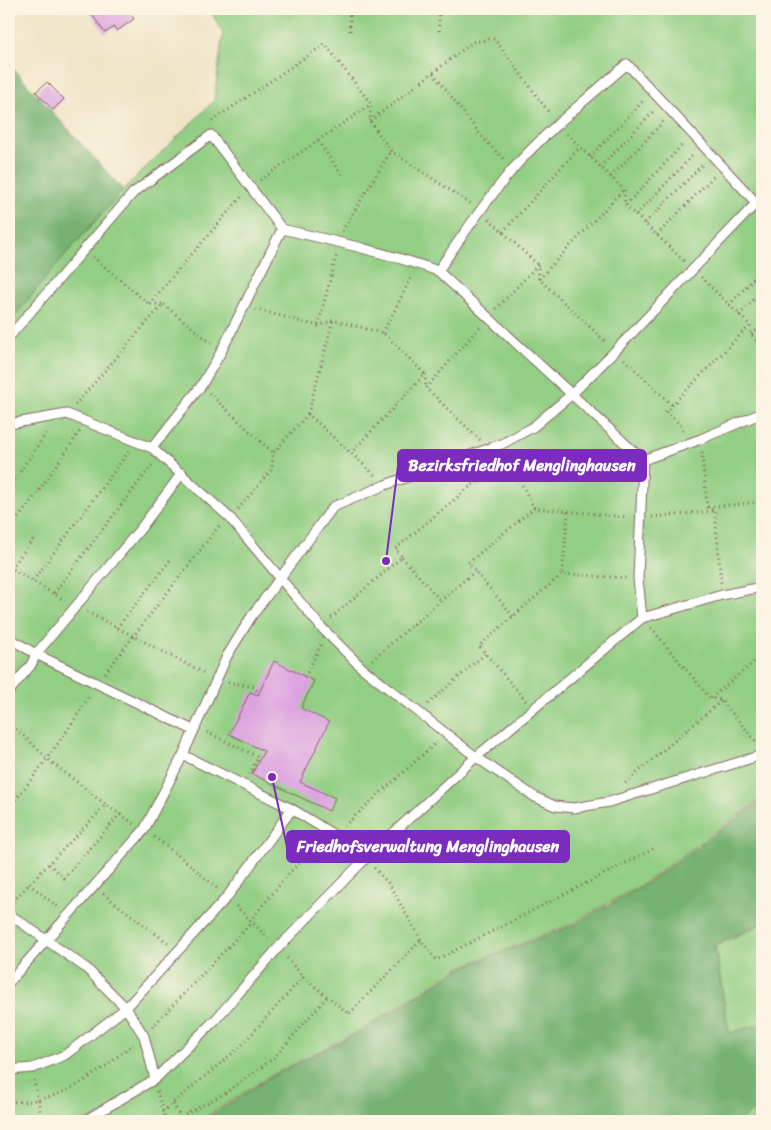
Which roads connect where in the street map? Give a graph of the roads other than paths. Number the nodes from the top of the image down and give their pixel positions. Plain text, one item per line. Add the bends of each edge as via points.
1 (760, 203) edge
2 (282, 229) junction
3 (438, 271) junction
4 (9, 337) edge
5 (571, 395) junction
6 (762, 413) edge
7 (9, 424) edge
8 (152, 448) junction
9 (643, 460) junction
10 (182, 473) junction
11 (279, 578) junction
12 (762, 587) edge
13 (642, 618) junction
14 (9, 638) edge
15 (36, 654) junction
16 (9, 690) edge
17 (194, 728) junction
18 (183, 755) junction
19 (762, 755) edge
20 (476, 758) junction
21 (292, 809) junction
22 (365, 859) junction
23 (9, 914) edge
24 (46, 939) junction
25 (9, 982) edge
26 (126, 1008) junction
27 (9, 1070) edge
28 (155, 1080) junction
29 (84, 1121) edge

1 - 3 lane via 627,64 557,124 514,169 479,210
1 - 5 lane
2 - 3 lane
2 - 4 lane via 211,135 133,193
2 - 8 lane via 201,386
3 - 5 lane
5 - 9 lane
5 - 11 lane via 534,427 502,444 333,507
6 - 9 lane
7 - 8 lane via 63,415
8 - 10 lane
9 - 13 lane via 638,578
10 - 11 lane via 228,517
10 - 15 lane via 141,528
11 - 17 lane via 227,656
11 - 20 lane via 323,630 362,668
12 - 13 lane
13 - 20 lane
14 - 15 lane
15 - 16 lane via 31,665
15 - 17 lane
17 - 18 lane
18 - 21 lane
18 - 24 lane via 144,830
19 - 20 lane via 609,802 574,808 555,806 535,797
20 - 22 lane
21 - 22 lane via 333,834
21 - 26 lane via 227,897
22 - 28 lane
23 - 24 lane
24 - 25 lane
24 - 26 lane via 86,968
26 - 27 lane via 65,1055 33,1068
26 - 28 lane via 144,1036
28 - 29 lane

